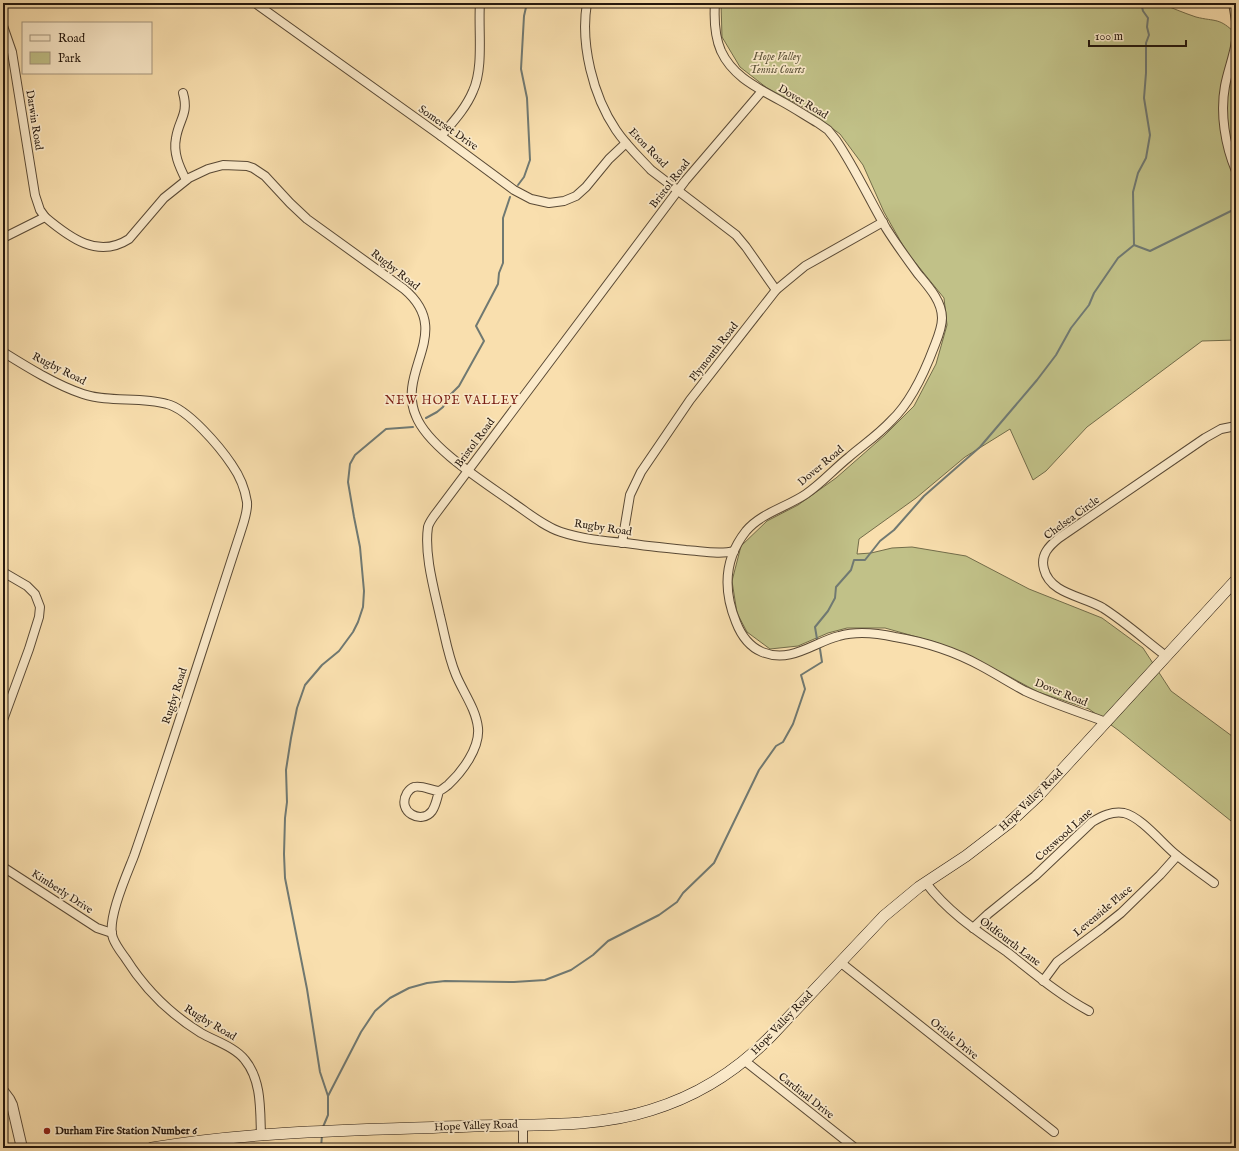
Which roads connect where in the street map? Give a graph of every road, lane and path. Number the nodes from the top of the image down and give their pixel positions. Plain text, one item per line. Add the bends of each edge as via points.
1 (254, 3) edge
2 (480, 3) edge
3 (587, 3) edge
4 (715, 3) edge
5 (1233, 3) edge
6 (1236, 21) edge
7 (3, 26) edge
8 (1236, 41) edge
9 (1235, 55) edge
10 (762, 91) junction
11 (183, 93) dead end
12 (441, 136) junction
13 (626, 143) junction
14 (1236, 170) edge
15 (186, 180) junction
16 (678, 190) junction
17 (45, 217) junction
18 (883, 222) junction
19 (3, 238) edge
20 (776, 290) junction
21 (3, 352) edge
22 (1236, 426) edge
23 (468, 470) junction
24 (622, 543) junction
25 (734, 551) junction
26 (3, 572) edge
27 (1236, 580) edge
28 (1166, 656) junction
29 (3, 720) edge
30 (1106, 722) junction
31 (439, 791) junction
32 (1177, 856) junction
33 (3, 867) edge
34 (926, 883) junction
35 (1214, 883) dead end
36 (973, 928) junction
37 (112, 933) junction
38 (840, 962) junction
39 (1043, 981) junction
40 (1089, 1010) dead end
41 (745, 1060) junction
42 (3, 1091) edge
43 (523, 1124) junction
44 (1054, 1132) dead end
45 (261, 1136) junction
46 (851, 1147) edge
47 (22, 1148) edge
48 (152, 1148) edge
49 (523, 1148) edge

1 - 12 street, Somerset Drive
2 - 12 street via 479,64 474,88 465,105
3 - 13 street, Eton Road via 585,29 592,76 608,115
4 - 10 street, Dover Road via 716,25 722,53 737,73
5 - 6 street
7 - 17 street, Darwin Road via 12,52 35,195
8 - 9 street
9 - 14 street via 1225,85 1223,106 1229,150
10 - 16 street, Bristol Road
10 - 18 street, Dover Road via 828,130
11 - 15 street via 186,104 177,135 176,154
12 - 13 street, Somerset Drive via 518,193 549,203 570,199 581,192
13 - 16 street, Eton Road via 651,170
15 - 17 street, Rugby Road via 164,198 129,239 112,247 100,248 78,241
15 - 23 street, Rugby Road via 195,174 222,165 254,168 274,184 307,219 413,297 424,316 426,331 413,383 413,408 425,432
16 - 20 street, Eton Road via 736,235
16 - 23 street, Bristol Road
17 - 19 street
18 - 20 street, Plymouth Road via 805,266
18 - 25 street, Dover Road via 940,305 942,322 928,364 892,421 818,485 754,523
20 - 24 street, Plymouth Road via 690,400 641,472 630,495
21 - 37 street, Rugby Road via 81,394 99,398 163,402 176,407 197,424 233,466 247,502 245,519 118,900 112,920
22 - 28 street, Chelsea Circle via 1220,429 1059,538 1051,545 1043,560 1047,578 1054,586 1100,606
23 - 24 street, Rugby Road via 550,528 593,540
23 - 31 street, Bristol Road via 428,525 430,569 450,659 478,728 469,761 455,779
24 - 25 street, Rugby Road via 725,553
25 - 30 street, Dover Road via 728,569 728,600 744,638 756,649 779,655 803,651 847,634 870,634 925,643 949,651 1039,697
26 - 29 street via 27,586 35,594 40,607 29,649
27 - 28 main road, Hope Valley Road
28 - 30 main road, Hope Valley Road
30 - 34 main road, Hope Valley Road via 1019,814
31 - 31 street via 415,786 405,796 404,804 413,815 426,816 435,807
32 - 35 street, Cotswood Lane
32 - 36 street, Cotswood Lane via 1135,818 1124,813 1102,816 1092,822 1035,876
32 - 39 street, Levenside Place via 1121,913 1057,962
33 - 37 street, Kimberly Drive via 98,928
34 - 36 street, Oldfourth Lane via 949,909
34 - 38 main road, Hope Valley Road via 884,916
36 - 39 street, Oldfourth Lane
37 - 45 street, Rugby Road via 134,972 153,995 179,1018 233,1049 245,1060 257,1084
38 - 41 main road, Hope Valley Road
38 - 44 street, Oriole Drive
39 - 40 street, Oldfourth Lane
41 - 43 main road, Hope Valley Road via 687,1097 651,1110 585,1122
41 - 46 street, Cardinal Drive
42 - 47 street via 12,1105
43 - 45 main road, Hope Valley Road
43 - 49 street
45 - 48 main road, Hope Valley Road via 179,1143

